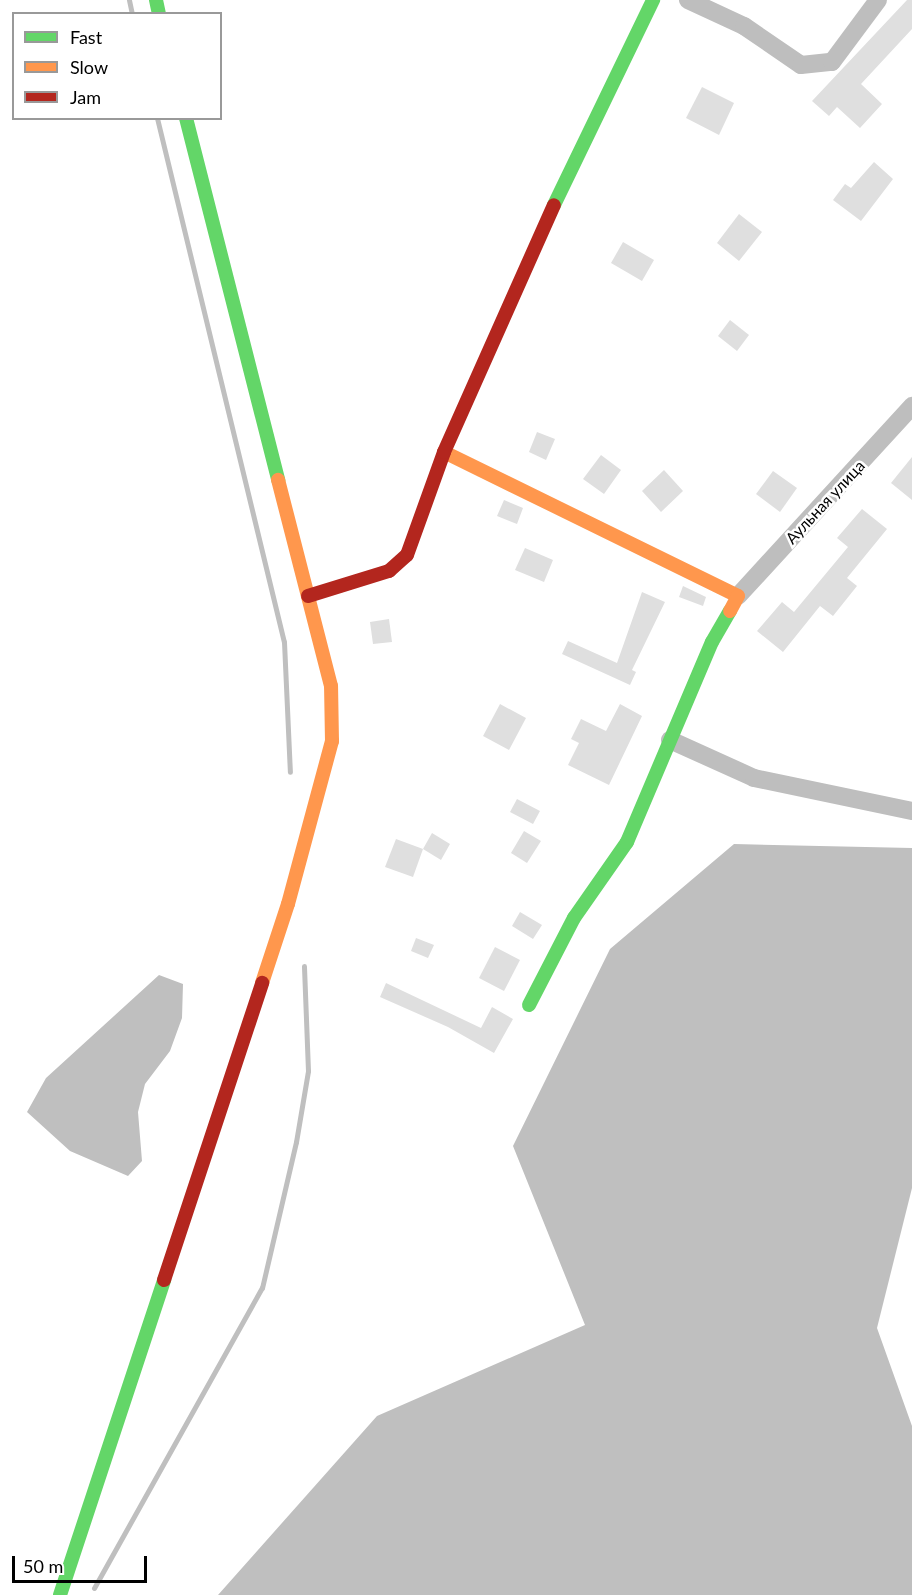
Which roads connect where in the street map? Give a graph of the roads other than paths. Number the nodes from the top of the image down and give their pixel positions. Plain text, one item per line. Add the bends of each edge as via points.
1 (652, 0) edge
2 (688, 0) edge
3 (878, 0) edge
4 (187, 120) edge
5 (912, 406) edge
6 (444, 452) junction
7 (308, 596) junction
8 (738, 596) junction
9 (670, 740) junction
10 (912, 811) edge
11 (529, 1005) dead end
12 (60, 1595) edge

1 - 6 main road via 570,168
2 - 3 street via 744,26 801,65 832,62
4 - 7 main road
5 - 8 street, Аульная улица
6 - 7 main road via 414,541 398,565
6 - 8 main road
7 - 12 main road via 331,686 333,716 328,764 288,904 191,1206
8 - 9 main road via 712,642
9 - 10 street via 754,778
9 - 11 main road via 627,842 574,918

